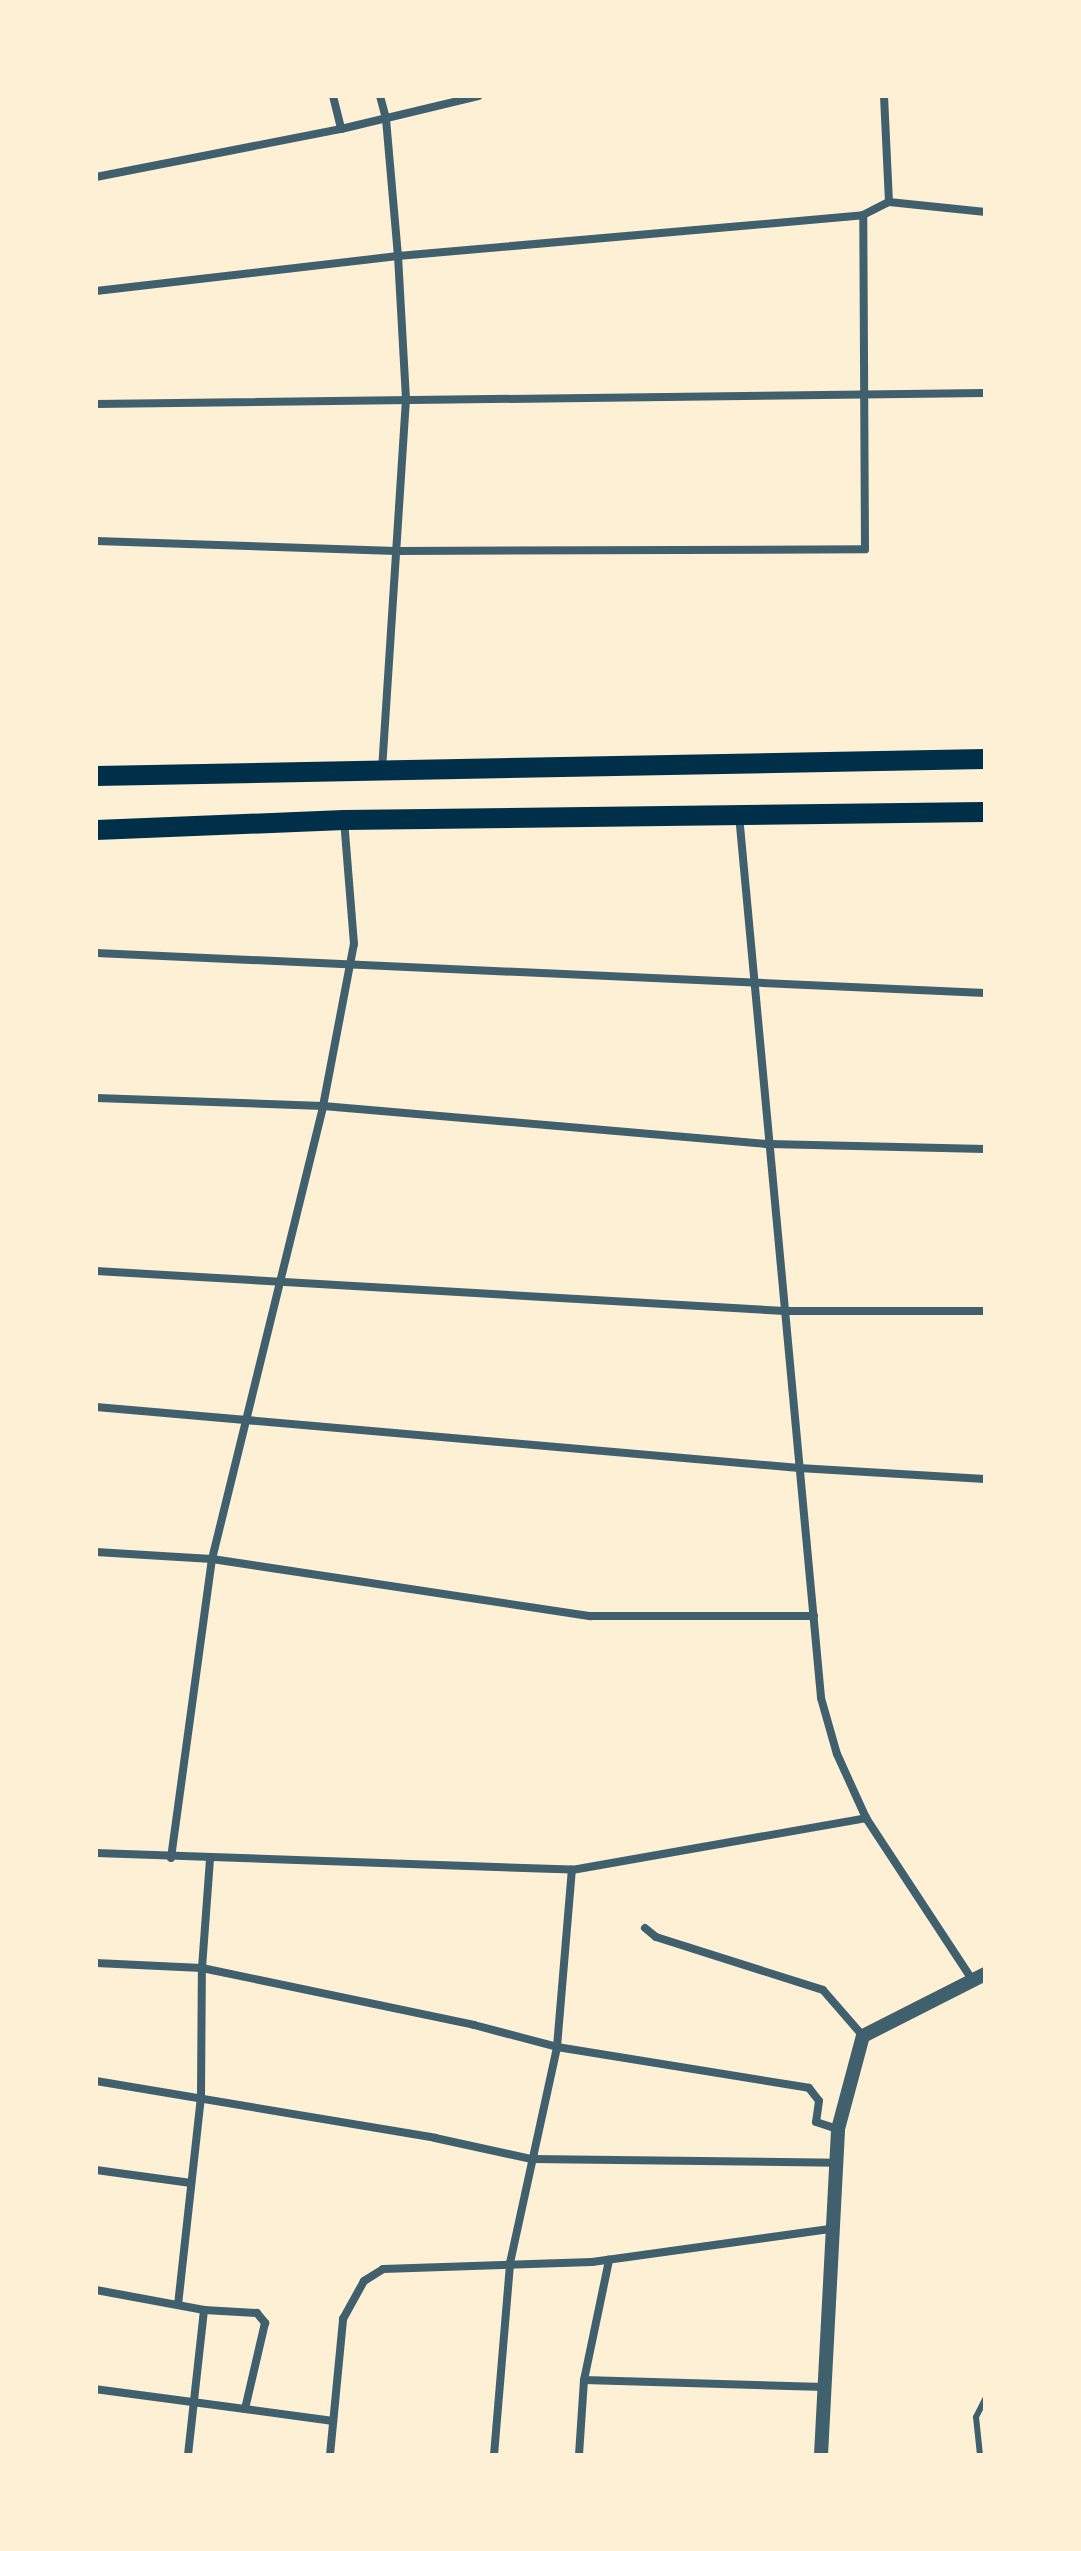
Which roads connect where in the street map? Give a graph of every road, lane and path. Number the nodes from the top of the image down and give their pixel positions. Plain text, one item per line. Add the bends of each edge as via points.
1 (333, 96) edge
2 (380, 96) edge
3 (478, 96) edge
4 (884, 96) edge
5 (386, 119) junction
6 (341, 129) junction
7 (96, 177) edge
8 (889, 202) junction
9 (985, 212) edge
10 (863, 215) junction
11 (398, 256) junction
12 (96, 291) edge
13 (864, 393) junction
14 (985, 393) edge
15 (406, 399) junction
16 (96, 404) edge
17 (96, 541) edge
18 (396, 551) junction
19 (985, 759) edge
20 (382, 771) junction
21 (96, 776) edge
22 (985, 812) edge
23 (739, 814) junction
24 (344, 820) junction
25 (96, 830) edge
26 (96, 953) edge
27 (350, 963) junction
28 (754, 981) junction
29 (985, 993) edge
30 (96, 1098) edge
31 (323, 1106) junction
32 (769, 1144) junction
33 (985, 1149) edge
34 (96, 1271) edge
35 (278, 1283) junction
36 (785, 1311) junction
37 (985, 1311) edge
38 (96, 1407) edge
39 (245, 1418) junction
40 (799, 1468) junction
41 (985, 1479) edge
42 (96, 1552) edge
43 (212, 1559) junction
44 (814, 1616) junction
45 (866, 1818) junction
46 (96, 1853) edge
47 (171, 1858) junction
48 (210, 1860) junction
49 (572, 1870) junction
50 (645, 1928) dead end
51 (96, 1963) edge
52 (202, 1968) junction
53 (979, 1978) edge
54 (863, 2036) junction
55 (557, 2047) junction
56 (96, 2081) edge
57 (201, 2096) junction
58 (838, 2129) junction
59 (531, 2159) junction
60 (838, 2163) junction
61 (96, 2170) edge
62 (191, 2183) junction
63 (830, 2229) junction
64 (609, 2260) junction
65 (510, 2263) junction
66 (96, 2290) edge
67 (178, 2305) junction
68 (204, 2310) junction
69 (584, 2380) junction
70 (824, 2387) junction
71 (96, 2389) edge
72 (985, 2399) edge
73 (194, 2402) junction
74 (245, 2409) junction
75 (333, 2421) junction
76 (985, 2435) edge
77 (979, 2451) edge
78 (188, 2455) edge
79 (330, 2455) edge
80 (494, 2455) edge
81 (579, 2455) edge
82 (821, 2455) edge

1 - 6 street
2 - 5 street
3 - 5 street
4 - 8 street
5 - 6 street
5 - 11 street
6 - 7 street
8 - 9 street
8 - 10 street
10 - 11 street
10 - 13 street
11 - 12 street
11 - 15 street
13 - 14 street
13 - 15 street
13 - 18 street via 865,549
15 - 16 street
15 - 18 street
17 - 18 street
18 - 20 street
19 - 20 main road
20 - 21 main road
22 - 23 main road
23 - 24 main road
23 - 28 street
24 - 25 main road
24 - 27 street via 354,944
26 - 27 street
27 - 28 street
27 - 31 street
28 - 29 street
28 - 32 street
30 - 31 street
31 - 32 street
31 - 35 street
32 - 33 street
32 - 36 street
34 - 35 street
35 - 36 street
35 - 39 street
36 - 37 street
36 - 40 street
38 - 39 street
39 - 40 street
39 - 43 street
40 - 41 street
40 - 44 street
42 - 43 street
43 - 44 street via 591,1616
43 - 47 street
44 - 45 street via 821,1698 837,1754
45 - 49 street
45 - 53 street
46 - 47 street
47 - 48 street
48 - 49 street
48 - 52 street
49 - 55 street
50 - 54 street via 656,1937 823,1990
51 - 52 street
52 - 55 street
52 - 57 street
53 - 54 street
54 - 58 street
55 - 58 street via 809,2088 819,2101 816,2122
55 - 59 street
56 - 57 street
57 - 59 street
57 - 62 street
58 - 60 street
59 - 60 street
59 - 65 street
60 - 63 street
61 - 62 street
62 - 67 street
63 - 64 street
63 - 70 street
64 - 65 street
64 - 69 street
65 - 75 street via 383,2269 364,2281 343,2319
65 - 80 street
66 - 67 street
67 - 68 street
68 - 73 street
68 - 74 street via 263,2316
69 - 70 street
69 - 81 street
70 - 82 street
71 - 73 street
72 - 77 lane via 976,2417
73 - 74 street
73 - 78 street
74 - 75 street
75 - 79 street
76 - 77 lane

